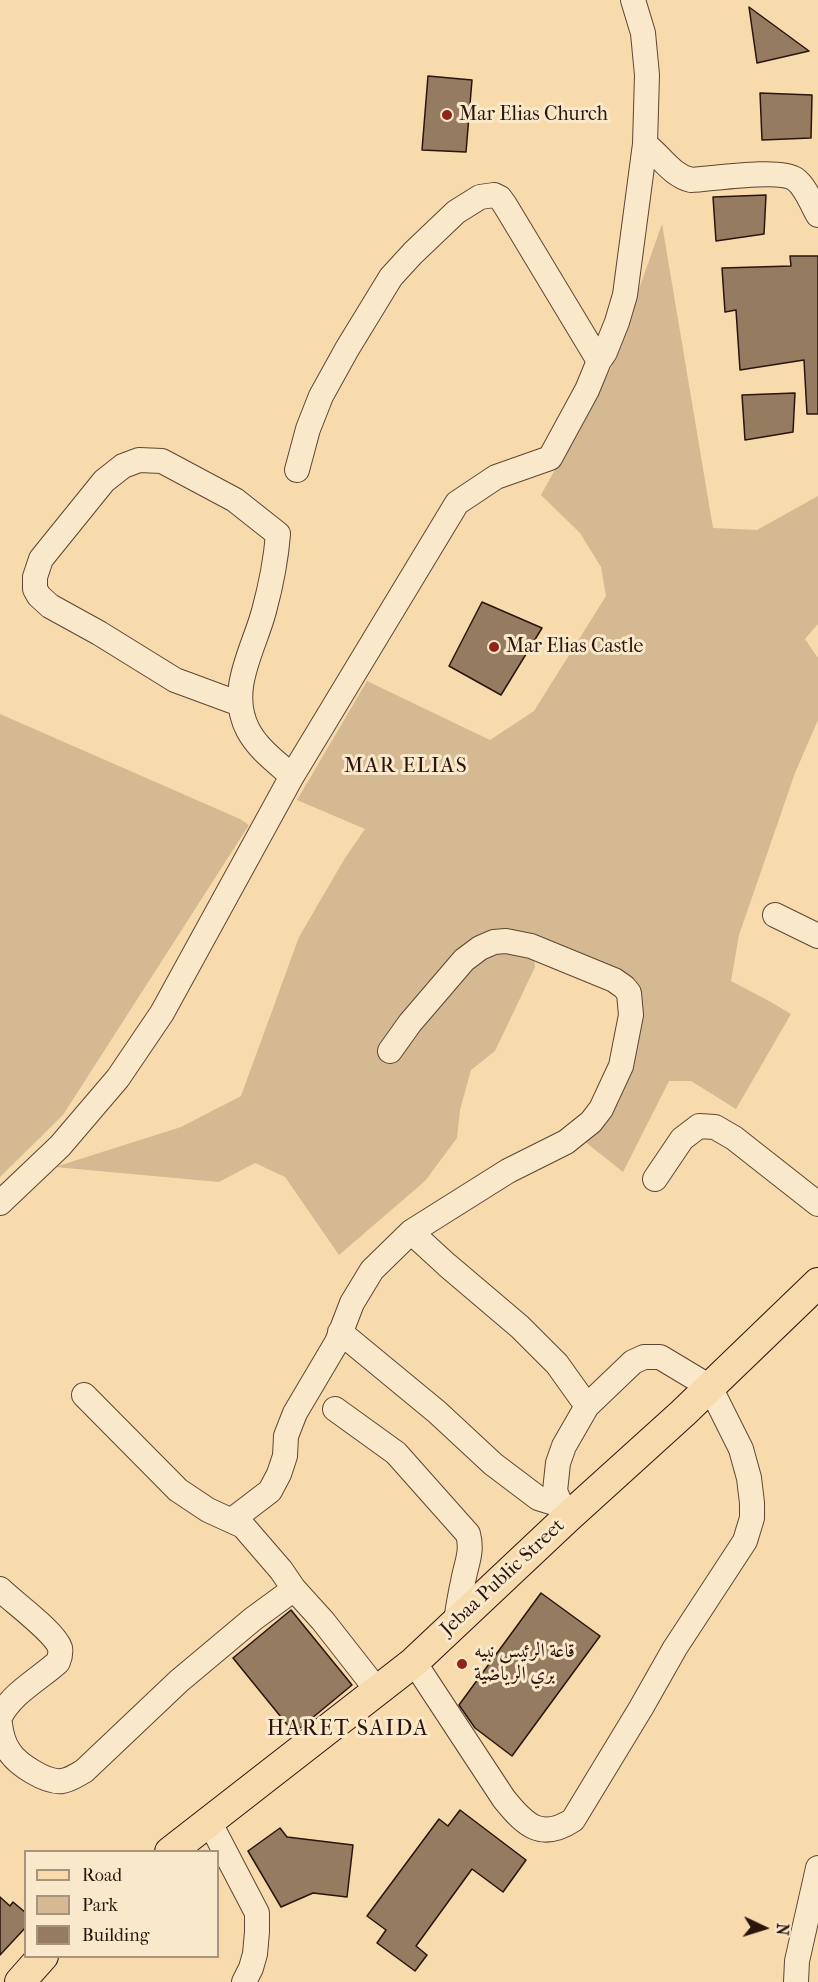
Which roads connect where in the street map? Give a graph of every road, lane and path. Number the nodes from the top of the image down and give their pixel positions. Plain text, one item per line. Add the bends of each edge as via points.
1 (633, 0) edge
2 (645, 144) junction
3 (818, 215) edge
4 (598, 361) junction
5 (297, 470) dead end
6 (240, 704) junction
7 (292, 776) junction
8 (775, 915) dead end
9 (818, 936) edge
10 (390, 1051) dead end
11 (655, 1179) dead end
12 (0, 1203) edge
13 (818, 1204) edge
14 (411, 1232) junction
15 (818, 1283) edge
16 (340, 1332) junction
17 (710, 1387) junction
18 (84, 1395) dead end
19 (587, 1406) junction
20 (335, 1409) dead end
21 (563, 1510) junction
22 (232, 1520) junction
23 (0, 1589) edge
24 (294, 1589) junction
25 (456, 1621) junction
26 (414, 1662) junction
27 (377, 1690) junction
28 (0, 1717) edge
29 (0, 1724) edge
30 (209, 1821) junction
31 (171, 1850) edge
32 (818, 1868) edge
33 (41, 1958) edge
34 (20, 1982) edge
35 (244, 1982) edge
36 (796, 1982) edge

1 - 2 street via 643,33 647,75
2 - 3 street via 672,171 691,180 774,173 793,178
2 - 4 street via 625,295 605,352
4 - 5 street via 505,205 494,195 480,197 456,212 392,277 321,396
4 - 7 street via 587,390 550,458 496,477 457,503
6 - 6 street via 243,675 276,560 278,534 235,500 162,461 140,460 123,466 104,481 41,559 35,589 50,606 175,680
6 - 7 street via 257,744
7 - 12 street via 156,1022 118,1078 60,1146
8 - 9 street
10 - 14 street via 464,960 494,942 531,946 614,980 629,993 631,1015 621,1066 591,1122 566,1142 508,1171
11 - 13 street via 682,1138 699,1126 715,1127
14 - 16 street via 372,1270
14 - 19 street via 520,1327 557,1364
15 - 17 main road, Jebaa Public Street
16 - 21 street via 493,1464 538,1498
16 - 22 street via 295,1413 286,1436 285,1456 270,1491
17 - 19 street via 669,1361 653,1356 633,1362
17 - 21 main road, Jebaa Public Street
17 - 26 street via 741,1449 749,1478 752,1518 745,1541 675,1648 573,1820 552,1830 541,1830 517,1816
18 - 22 street via 178,1490
19 - 21 street via 558,1463 555,1491
20 - 25 street via 396,1453 468,1534 469,1562
21 - 25 main road, Jebaa Public Street
22 - 24 street via 243,1526
23 - 28 street via 49,1632 58,1643 60,1654 58,1662 16,1695
24 - 27 street
24 - 29 street via 178,1681 76,1776 55,1781 24,1766 9,1752
25 - 26 main road, Jebaa Public Street
26 - 27 main road, Jebaa Public Street
27 - 30 main road, Jebaa Public Street
30 - 31 main road, Jebaa Public Street
30 - 35 street via 256,1912 255,1954
32 - 36 street
33 - 34 main road

